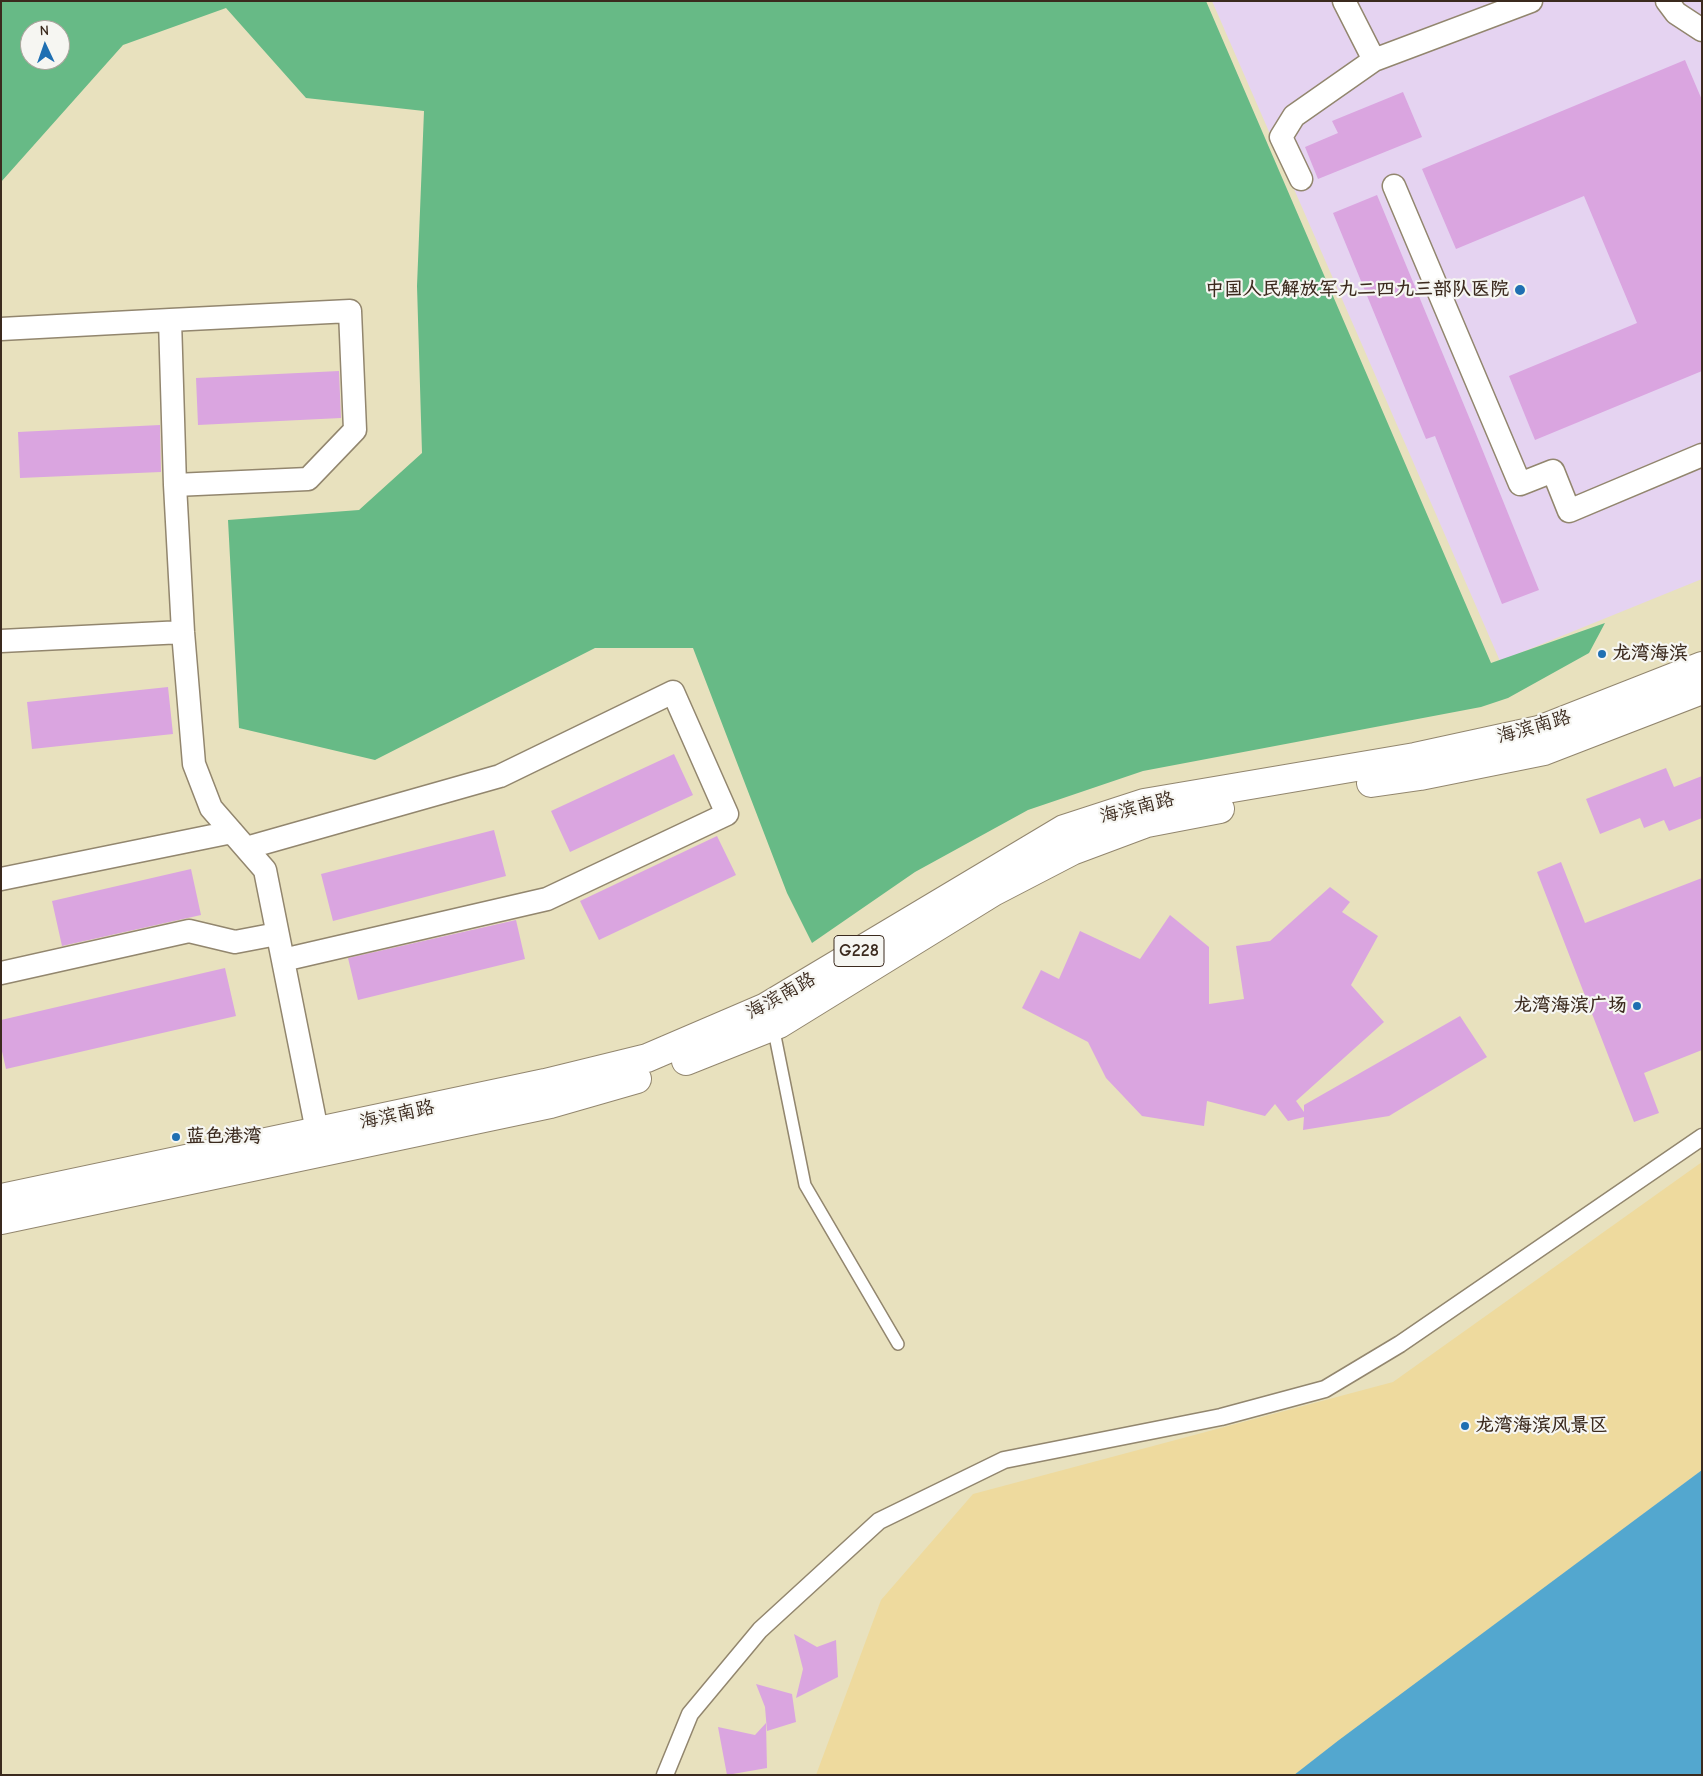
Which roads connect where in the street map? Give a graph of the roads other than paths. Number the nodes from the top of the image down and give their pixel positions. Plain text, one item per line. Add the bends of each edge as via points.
1 (1344, 1) edge
2 (1531, 1) edge
3 (1667, 1) edge
4 (1702, 30) edge
5 (1374, 60) junction
6 (1301, 179) dead end
7 (1394, 186) dead end
8 (170, 320) junction
9 (1, 329) edge
10 (1702, 455) edge
11 (175, 485) junction
12 (183, 632) junction
13 (1, 641) edge
14 (1702, 666) edge
15 (1702, 690) edge
16 (239, 840) junction
17 (1, 879) edge
18 (278, 934) junction
19 (283, 960) junction
20 (1, 973) edge
21 (773, 1026) junction
22 (317, 1131) junction
23 (1702, 1137) edge
24 (1, 1198) edge
25 (1, 1220) edge
26 (898, 1344) dead end
27 (665, 1775) edge

1 - 5 street
2 - 5 street
3 - 4 street via 1676,13
5 - 6 street via 1294,116 1282,137
7 - 10 street via 1520,484 1553,471 1569,511
8 - 9 street
8 - 11 street
8 - 11 street via 350,311 355,430 308,479
11 - 12 street
12 - 13 street
12 - 16 street via 194,764 211,808
14 - 22 highway, 海滨南路 / G228 via 1538,730 1415,757 1144,803 1064,829 766,1007 648,1058 545,1084
15 - 21 highway, 海滨南路 / G228 via 1544,751 1147,823 1072,851 993,892
16 - 17 street
16 - 18 street via 265,870
16 - 19 street via 500,776 673,692 727,814 547,899
18 - 19 street
18 - 20 street via 235,942 189,931
19 - 22 street
21 - 25 highway, 海滨南路 / G228 via 657,1073 550,1104
21 - 26 lane via 805,1185
22 - 24 highway, 海滨南路 / G228
23 - 27 street via 1400,1344 1325,1389 1221,1416 1004,1460 879,1521 760,1630 690,1714

